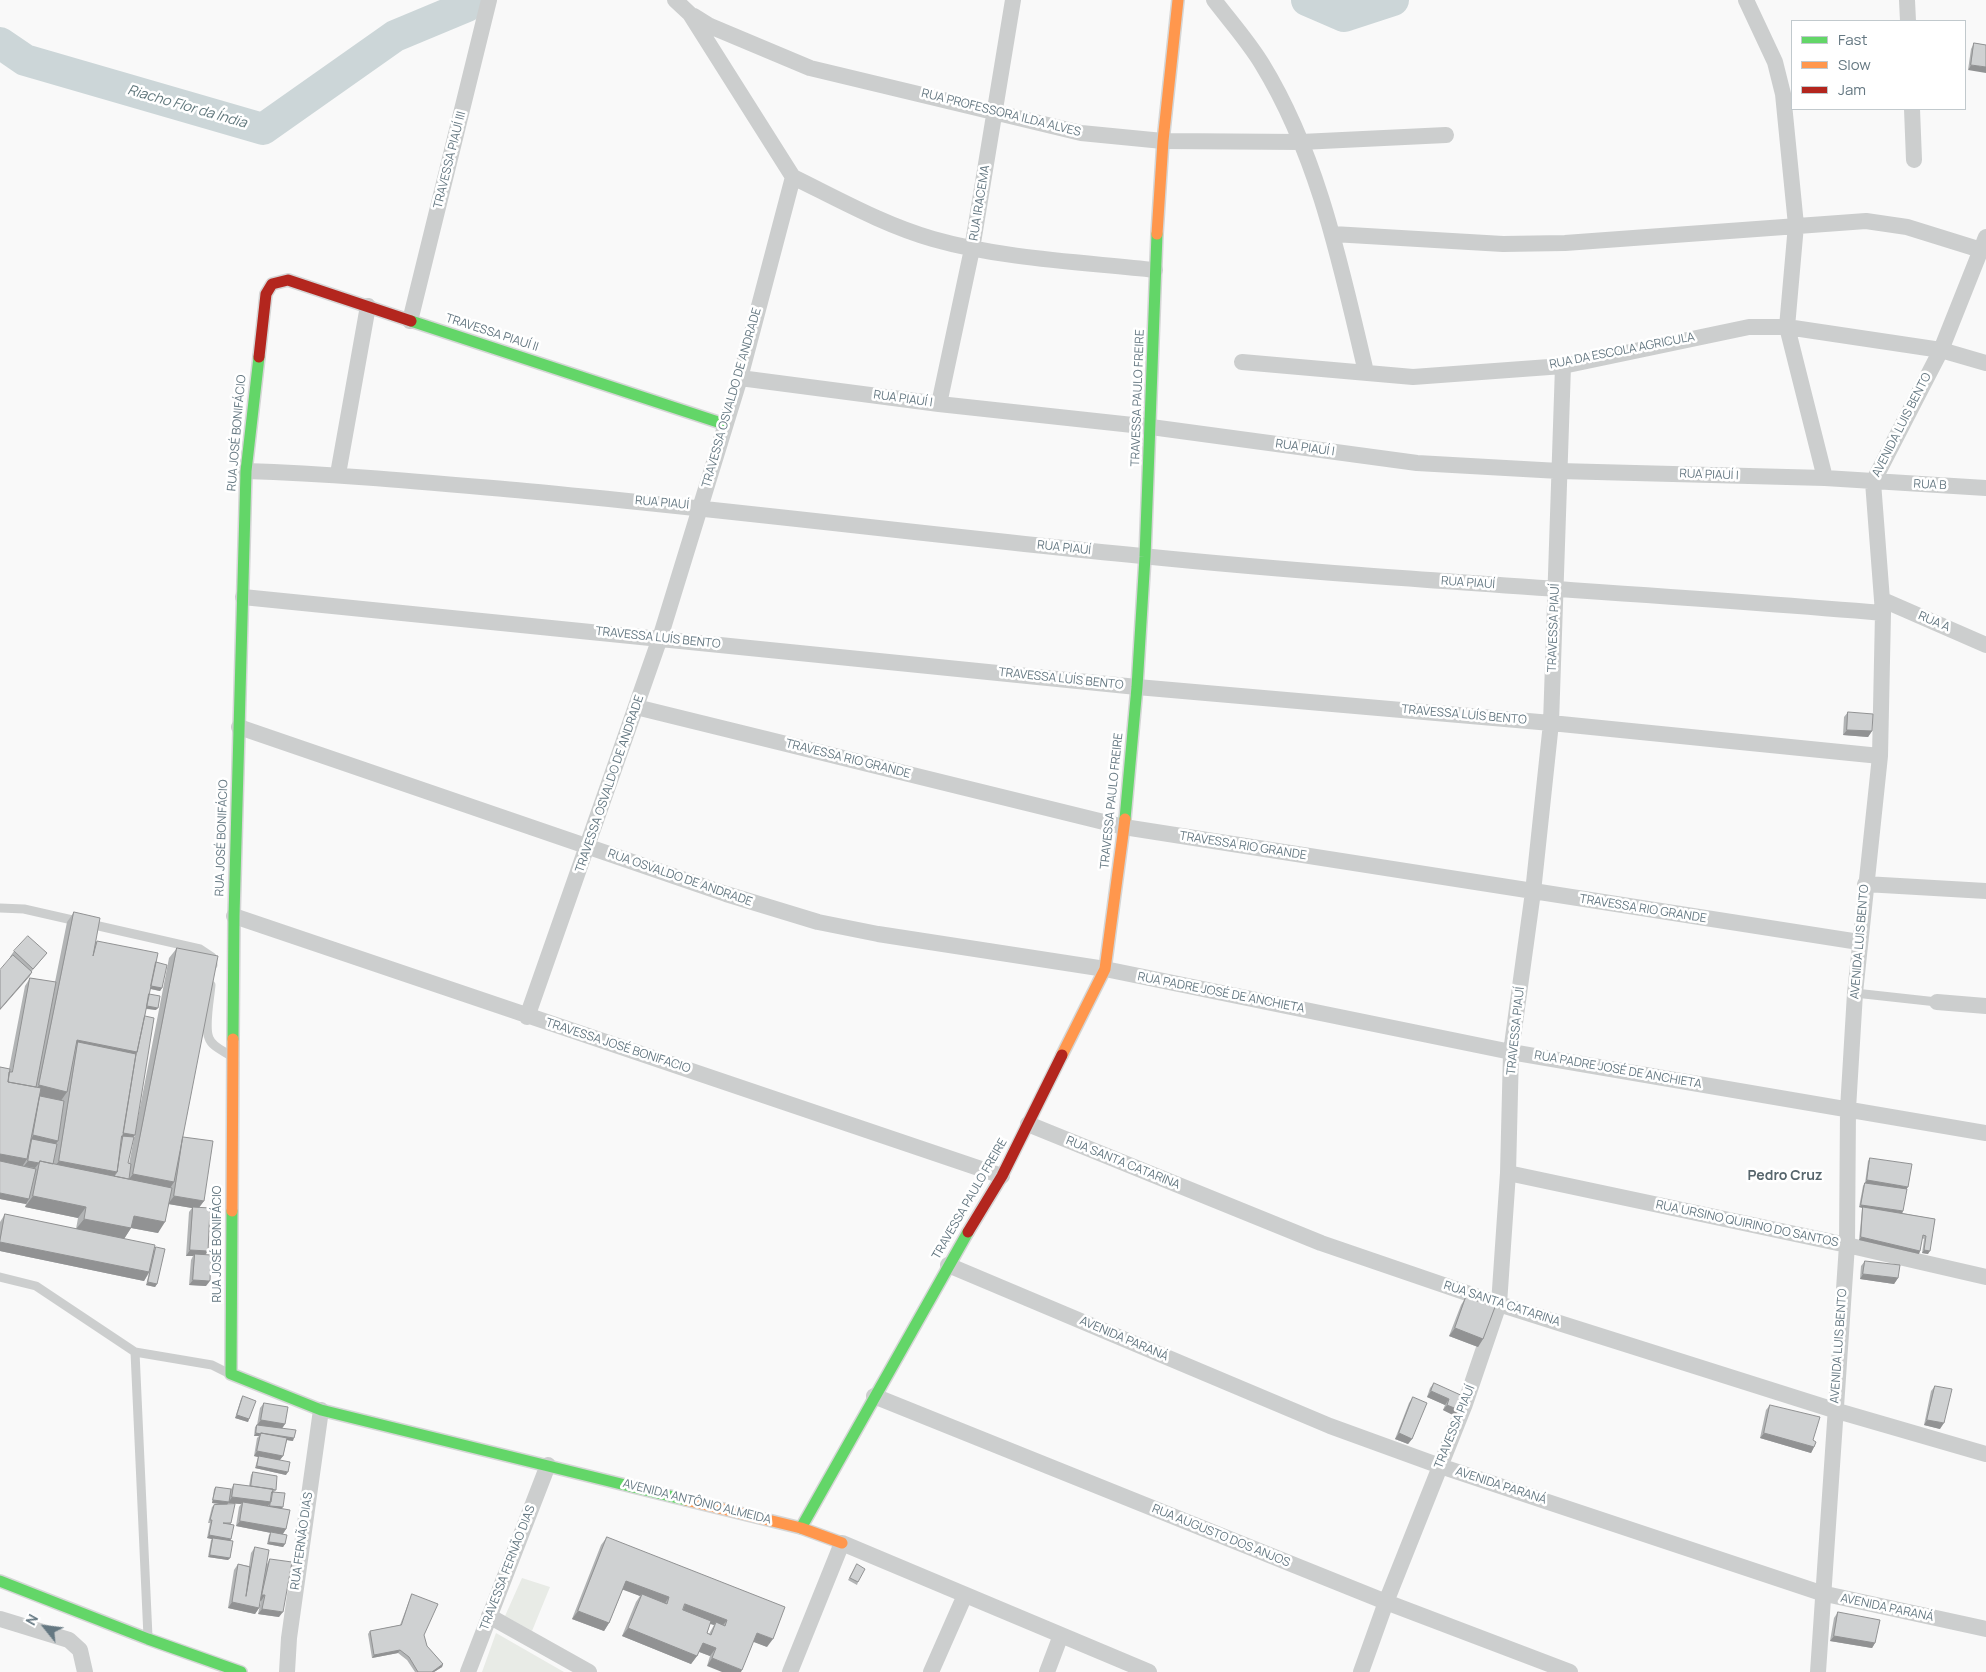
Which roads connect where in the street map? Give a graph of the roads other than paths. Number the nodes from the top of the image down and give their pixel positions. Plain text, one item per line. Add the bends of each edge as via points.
1 (489, 0) edge
2 (675, 0) edge
3 (1013, 0) edge
4 (1178, 0) edge
5 (1214, 0) edge
6 (1746, 0) edge
7 (1907, 0) edge
8 (690, 14) junction
9 (1908, 20) edge
10 (1912, 110) edge
11 (993, 114) junction
12 (1446, 135) dead end
13 (1163, 141) junction
14 (1301, 142) junction
15 (1914, 160) dead end
16 (793, 177) junction
17 (1796, 226) junction
18 (1332, 234) junction
19 (1984, 244) edge
20 (972, 249) junction
21 (1155, 270) junction
22 (263, 305) joint
23 (368, 306) junction
24 (410, 321) junction
25 (1787, 327) junction
26 (1941, 350) junction
27 (1242, 362) dead end
28 (1986, 363) edge
29 (1563, 366) junction
30 (1366, 372) junction
31 (740, 378) junction
32 (938, 404) junction
33 (724, 424) junction
34 (1151, 427) junction
35 (246, 471) junction
36 (1559, 471) junction
37 (338, 474) junction
38 (1825, 478) junction
39 (1873, 482) junction
40 (1986, 488) edge
41 (699, 507) junction
42 (1145, 556) junction
43 (1555, 590) junction
44 (243, 598) junction
45 (1883, 607) junction
46 (660, 638) junction
47 (1986, 644) edge
48 (1137, 686) junction
49 (636, 707) junction
50 (1550, 723) junction
51 (239, 727) junction
52 (1880, 756) junction
53 (1124, 827) junction
54 (589, 847) junction
55 (1865, 884) junction
56 (1986, 891) edge
57 (1533, 892) junction
58 (0, 908) edge
59 (234, 916) junction
60 (1859, 942) junction
61 (1105, 969) junction
62 (1855, 993) junction
63 (1938, 1002) joint
64 (1986, 1006) edge
65 (527, 1017) junction
66 (1511, 1052) junction
67 (232, 1057) junction
68 (1848, 1109) junction
69 (1028, 1124) junction
70 (1986, 1133) edge
71 (1508, 1173) junction
72 (1002, 1176) junction
73 (1846, 1245) junction
74 (948, 1265) junction
75 (0, 1277) edge
76 (1986, 1278) edge
77 (1499, 1304) junction
78 (135, 1352) junction
79 (231, 1374) junction
80 (874, 1396) junction
81 (321, 1410) junction
82 (1834, 1410) junction
83 (1986, 1454) edge
84 (548, 1465) junction
85 (1440, 1466) junction
86 (801, 1528) junction
87 (842, 1543) junction
88 (0, 1581) edge
89 (1822, 1593) junction
90 (965, 1595) junction
91 (1386, 1602) junction
92 (489, 1616) junction
93 (0, 1619) edge
94 (1986, 1629) edge
95 (1061, 1635) junction
96 (148, 1639) junction
97 (85, 1672) edge
98 (241, 1672) edge
99 (287, 1672) edge
100 (468, 1672) edge
101 (589, 1672) edge
102 (790, 1672) edge
103 (931, 1672) edge
104 (1047, 1672) edge
105 (1149, 1672) edge
106 (1361, 1672) edge
107 (1570, 1672) edge
108 (1818, 1672) edge

1 - 24 street, TRAVESSA PIAUÍ III
2 - 8 street
3 - 11 street, RUA IRACEMA
4 - 13 street, TRAVESSA PAULO FREIRE
5 - 14 street via 1262,63
6 - 17 street via 1776,62 1783,94
7 - 9 street
8 - 11 street, RUA PROFESSORA ILDA ALVES via 798,64
8 - 16 street
10 - 15 street
11 - 13 street, RUA PROFESSORA ILDA ALVES via 1081,133
11 - 20 street, RUA IRACEMA
12 - 14 street, RUA PROFESSORA ILDA ALVES
13 - 14 street, RUA PROFESSORA ILDA ALVES
13 - 21 street, TRAVESSA PAULO FREIRE
14 - 18 street
16 - 20 street via 873,216 931,239
16 - 31 street, TRAVESSA OSVALDO DE ANDRADE
17 - 18 street via 1566,243 1504,244
17 - 19 street via 1866,221 1888,223
17 - 25 street
18 - 30 street
19 - 26 street, AVENIDA LUIS BENTO
20 - 21 street
20 - 32 street, RUA IRACEMA
21 - 34 street, TRAVESSA PAULO FREIRE
22 - 23 street, TRAVESSA PIAUÍ II via 272,284 288,280
22 - 35 street, RUA JOSÉ BONIFÁCIO
23 - 24 street, TRAVESSA PIAUÍ II
23 - 37 street
24 - 33 street, TRAVESSA PIAUÍ II
25 - 26 street, RUA DA ESCOLA AGRICULA
25 - 29 street, RUA DA ESCOLA AGRICULA via 1719,331
25 - 38 street
26 - 28 street, RUA DA ESCOLA AGRICULA
26 - 39 street, AVENIDA LUIS BENTO
27 - 30 street, RUA DA ESCOLA AGRICULA
29 - 30 street, RUA DA ESCOLA AGRICULA via 1413,377
29 - 36 street, TRAVESSA PIAUÍ
31 - 32 street, RUA PIAUÍ I
31 - 33 street, TRAVESSA OSVALDO DE ANDRADE
32 - 34 street, RUA PIAUÍ I
33 - 41 street, TRAVESSA OSVALDO DE ANDRADE
34 - 36 street, RUA PIAUÍ I via 1417,464
34 - 42 street, TRAVESSA PAULO FREIRE
35 - 37 street, RUA PIAUÍ
35 - 44 street, RUA JOSÉ BONIFÁCIO
36 - 38 street, RUA PIAUÍ I
36 - 43 street, TRAVESSA PIAUÍ
37 - 41 street, RUA PIAUÍ
38 - 39 street, RUA PIAUÍ I
39 - 40 street, RUA B
39 - 45 street, AVENIDA LUIS BENTO
41 - 42 street, RUA PIAUÍ
41 - 46 street, TRAVESSA OSVALDO DE ANDRADE
42 - 43 street, RUA PIAUÍ
42 - 48 street, TRAVESSA PAULO FREIRE
43 - 45 street, RUA PIAUÍ
43 - 50 street, TRAVESSA PIAUÍ
44 - 46 street, TRAVESSA LUÍS BENTO
44 - 51 street, RUA JOSÉ BONIFÁCIO
45 - 47 street, RUA A
45 - 52 street, AVENIDA LUIS BENTO
46 - 48 street, TRAVESSA LUÍS BENTO
46 - 49 street, TRAVESSA OSVALDO DE ANDRADE
48 - 50 street, TRAVESSA LUÍS BENTO
48 - 53 street, TRAVESSA PAULO FREIRE
49 - 53 street, TRAVESSA RIO GRANDE
49 - 54 street, TRAVESSA OSVALDO DE ANDRADE
50 - 52 street, TRAVESSA LUÍS BENTO
50 - 57 street, TRAVESSA PIAUÍ
51 - 54 street, RUA OSVALDO DE ANDRADE
51 - 59 street, RUA JOSÉ BONIFÁCIO
52 - 55 street, AVENIDA LUIS BENTO
53 - 57 street, TRAVESSA RIO GRANDE
53 - 61 street, TRAVESSA PAULO FREIRE
54 - 61 street, RUA OSVALDO DE ANDRADE via 818,922
54 - 65 street, TRAVESSA OSVALDO DE ANDRADE
55 - 56 street
55 - 60 street, AVENIDA LUIS BENTO
57 - 60 street, TRAVESSA RIO GRANDE
57 - 66 street, TRAVESSA PIAUÍ
58 - 67 lane via 24,909 207,952 212,957 213,966 207,1031 214,1045
59 - 65 street, TRAVESSA JOSÉ BONIFACIO
59 - 67 street, RUA JOSÉ BONIFÁCIO
60 - 62 street, AVENIDA LUIS BENTO
61 - 66 street, RUA PADRE JOSÉ DE ANCHIETA
61 - 69 street, TRAVESSA PAULO FREIRE
62 - 63 lane
62 - 68 street, AVENIDA LUIS BENTO
63 - 64 street
65 - 72 street, TRAVESSA JOSÉ BONIFACIO
66 - 68 street, RUA PADRE JOSÉ DE ANCHIETA
66 - 71 street, TRAVESSA PIAUÍ
67 - 79 street, RUA JOSÉ BONIFÁCIO
68 - 70 street, RUA PADRE JOSÉ DE ANCHIETA
68 - 73 street, AVENIDA LUIS BENTO
69 - 72 street, TRAVESSA PAULO FREIRE
69 - 77 street, RUA SANTA CATARINA via 1321,1242
71 - 73 street, RUA URSINO QUIRINO DO SANTOS
71 - 77 street, TRAVESSA PIAUÍ
72 - 74 street, TRAVESSA PAULO FREIRE
73 - 76 street, RUA URSINO QUIRINO DO SANTOS
73 - 82 street, AVENIDA LUIS BENTO
74 - 80 street, TRAVESSA PAULO FREIRE
74 - 85 street, AVENIDA PARANÁ via 1330,1426
75 - 78 lane via 36,1286
77 - 82 street, RUA SANTA CATARINA
77 - 85 street, TRAVESSA PIAUÍ via 1481,1361
78 - 79 lane via 212,1365
78 - 96 lane
79 - 81 street, AVENIDA ANTÔNIO ALMEIDA
80 - 86 street, TRAVESSA PAULO FREIRE
80 - 91 street, RUA AUGUSTO DOS ANJOS
81 - 84 street, AVENIDA ANTÔNIO ALMEIDA
81 - 99 street, RUA FERNÃO DIAS
82 - 83 street, RUA SANTA CATARINA
82 - 89 street, AVENIDA LUIS BENTO
84 - 86 street, AVENIDA ANTÔNIO ALMEIDA
84 - 92 street, TRAVESSA FERNÃO DIAS
85 - 89 street, AVENIDA PARANÁ
85 - 91 street, TRAVESSA PIAUÍ
86 - 87 street, AVENIDA ANTÔNIO ALMEIDA
87 - 90 street, AVENIDA ANTÔNIO ALMEIDA
87 - 102 street
88 - 96 street
89 - 94 street, AVENIDA PARANÁ
89 - 108 street, AVENIDA LUIS BENTO
90 - 95 street, AVENIDA ANTÔNIO ALMEIDA
90 - 103 street
91 - 106 street, TRAVESSA PIAUÍ
91 - 107 street, RUA AUGUSTO DOS ANJOS
92 - 100 street, TRAVESSA FERNÃO DIAS
92 - 101 street
93 - 97 street via 69,1640 80,1650
95 - 104 street
95 - 105 street, AVENIDA ANTÔNIO ALMEIDA
96 - 98 street

